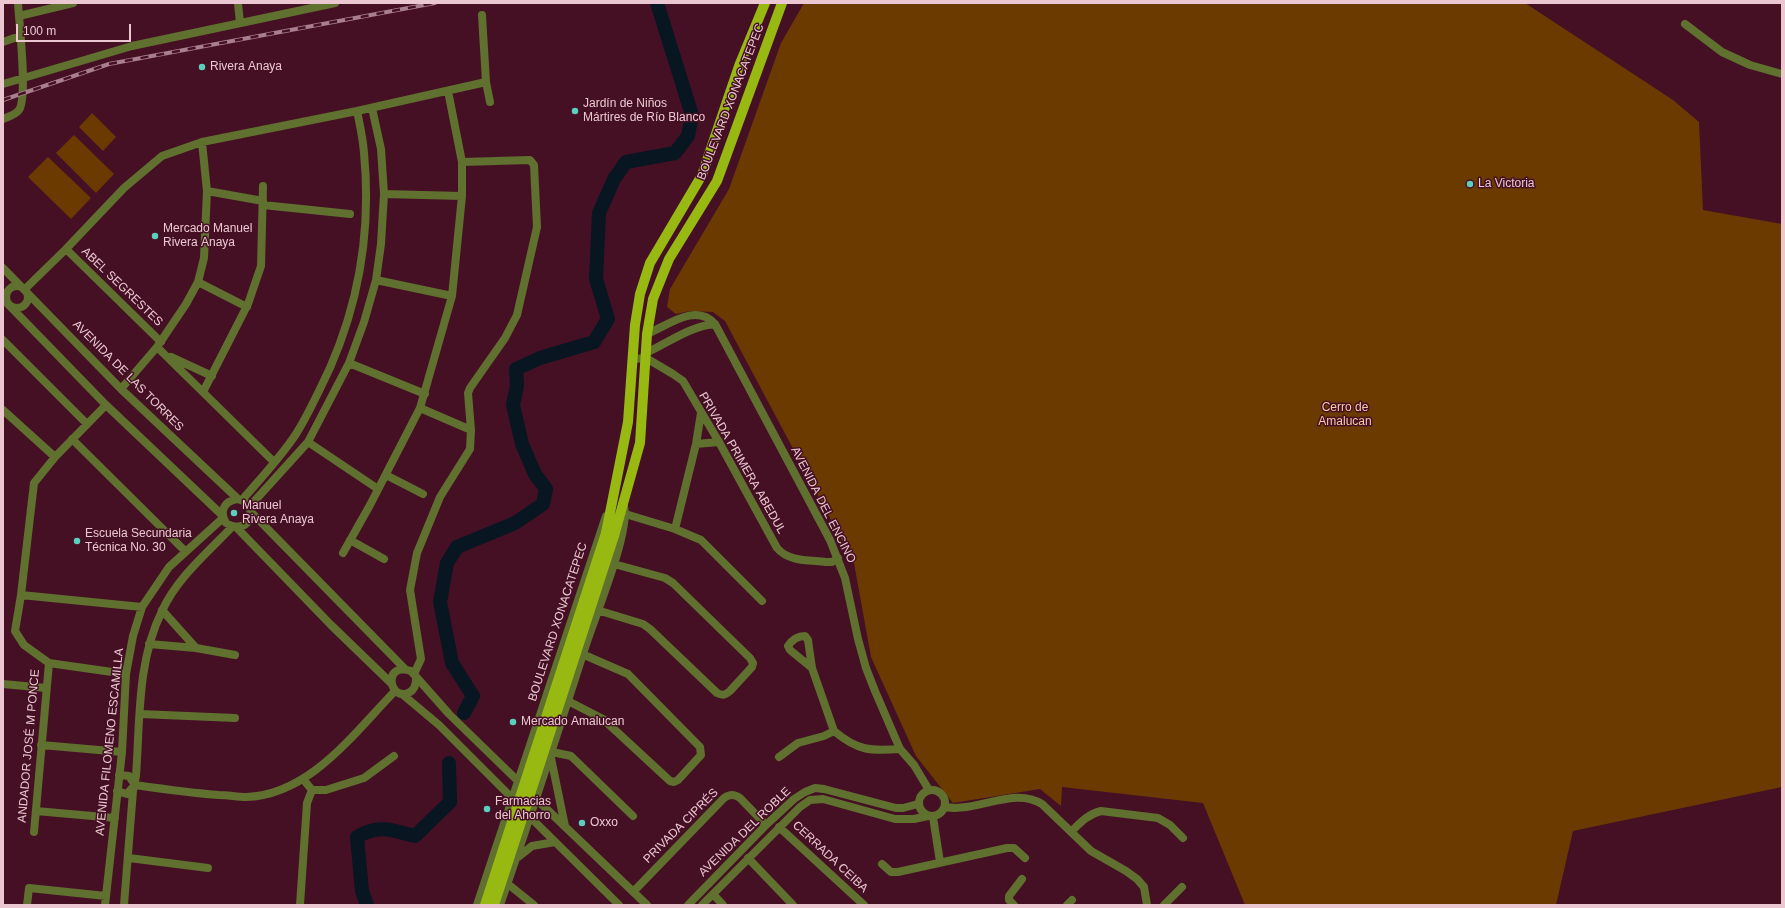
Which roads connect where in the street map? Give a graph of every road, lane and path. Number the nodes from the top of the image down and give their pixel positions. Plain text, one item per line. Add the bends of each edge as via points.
1 (18, 3) edge
2 (73, 3) edge
3 (238, 3) edge
4 (335, 3) edge
5 (765, 3) edge
6 (782, 3) edge
7 (482, 15) dead end
8 (19, 16) junction
9 (240, 23) junction
10 (1685, 24) dead end
11 (20, 36) junction
12 (3, 42) edge
13 (1782, 74) edge
14 (23, 77) junction
15 (486, 82) junction
16 (3, 84) edge
17 (448, 91) junction
18 (490, 102) dead end
19 (372, 108) junction
20 (357, 111) junction
21 (3, 119) edge
22 (202, 142) junction
23 (462, 162) junction
24 (263, 186) dead end
25 (207, 191) junction
26 (384, 194) junction
27 (462, 196) junction
28 (263, 203) junction
29 (350, 214) dead end
30 (66, 249) junction
31 (3, 268) edge
32 (376, 280) junction
33 (198, 282) junction
34 (25, 289) junction
35 (452, 296) junction
36 (5, 305) edge
37 (247, 307) junction
38 (714, 324) junction
39 (647, 334) junction
40 (3, 340) edge
41 (159, 345) junction
42 (164, 354) junction
43 (646, 355) junction
44 (632, 359) junction
45 (349, 363) junction
46 (212, 376) junction
47 (121, 389) junction
48 (203, 392) junction
49 (425, 394) junction
50 (106, 405) junction
51 (420, 408) junction
52 (3, 410) edge
53 (701, 413) junction
54 (87, 424) junction
55 (471, 430) junction
56 (72, 439) junction
57 (308, 442) junction
58 (719, 442) junction
59 (696, 444) junction
60 (55, 457) junction
61 (274, 462) junction
62 (386, 475) junction
63 (378, 489) junction
64 (422, 494) dead end
65 (240, 499) junction
66 (611, 506) junction
67 (250, 509) junction
68 (624, 511) junction
69 (223, 516) junction
70 (234, 527) junction
71 (675, 529) junction
72 (610, 534) junction
73 (350, 540) junction
74 (185, 551) junction
75 (343, 553) dead end
76 (838, 558) junction
77 (384, 559) dead end
78 (614, 564) junction
79 (21, 595) junction
80 (762, 601) dead end
81 (142, 607) junction
82 (162, 610) junction
83 (597, 610) junction
84 (570, 627) junction
85 (589, 633) junction
86 (149, 644) junction
87 (196, 648) junction
88 (582, 654) junction
89 (235, 655) dead end
90 (49, 663) junction
91 (812, 668) junction
92 (404, 669) junction
93 (126, 674) junction
94 (415, 677) junction
95 (391, 683) junction
96 (3, 684) edge
97 (46, 688) junction
98 (399, 693) junction
99 (568, 701) junction
100 (140, 714) junction
101 (450, 714) junction
102 (235, 718) dead end
103 (439, 725) junction
104 (834, 731) junction
105 (42, 745) junction
106 (900, 749) junction
107 (122, 752) junction
108 (551, 754) junction
109 (394, 756) dead end
110 (779, 757) dead end
111 (526, 760) junction
112 (547, 766) junction
113 (119, 775) junction
114 (303, 779) junction
115 (519, 782) junction
116 (135, 785) junction
117 (312, 790) junction
118 (929, 790) junction
119 (117, 791) junction
120 (513, 799) junction
121 (536, 799) junction
122 (918, 804) junction
123 (945, 807) junction
124 (36, 811) junction
125 (633, 816) dead end
126 (930, 816) junction
127 (530, 817) junction
128 (115, 818) junction
129 (766, 825) junction
130 (565, 826) junction
131 (779, 827) junction
132 (503, 828) junction
133 (34, 832) dead end
134 (1071, 832) junction
135 (524, 836) junction
136 (1183, 838) dead end
137 (555, 842) junction
138 (129, 858) junction
139 (517, 858) junction
140 (748, 858) junction
141 (1025, 858) dead end
142 (940, 862) junction
143 (882, 864) dead end
144 (208, 868) dead end
145 (1022, 879) dead end
146 (508, 884) junction
147 (1182, 887) dead end
148 (633, 892) junction
149 (713, 894) junction
150 (106, 896) junction
151 (27, 905) edge
152 (105, 905) edge
153 (124, 905) edge
154 (300, 905) edge
155 (477, 905) edge
156 (485, 905) edge
157 (494, 905) edge
158 (500, 905) edge
159 (534, 905) edge
160 (618, 905) edge
161 (646, 905) edge
162 (688, 905) edge
163 (702, 905) edge
164 (723, 905) edge
165 (793, 905) edge
166 (864, 905) edge
167 (1014, 905) edge
168 (1148, 905) edge
169 (1164, 905) edge

1 - 8 street
2 - 8 street
3 - 9 street
4 - 9 street
5 - 44 main road, BOULEVARD XONACATEPEC via 739,66 702,175 650,263 639,302
6 - 39 main road, BOULEVARD XONACATEPEC via 717,181 670,259 653,299
7 - 15 street
8 - 11 street
9 - 14 street via 132,46
10 - 13 street via 1722,52 1750,65
11 - 12 street
11 - 14 street
14 - 16 street
14 - 21 street via 20,108 15,114
15 - 17 street
15 - 18 street
17 - 19 street
17 - 23 street
19 - 20 street
19 - 26 street via 381,149
20 - 22 street
20 - 61 street via 364,152 365,238 352,312 328,373 305,418 292,440
22 - 25 street
22 - 30 street via 162,156 124,188
23 - 27 street
23 - 55 street via 530,160 534,164 537,228 516,315 505,338 468,393
24 - 28 street
25 - 28 street
25 - 33 street via 204,258
26 - 27 street
26 - 32 street
27 - 35 street
28 - 29 street
28 - 37 street via 261,266
30 - 34 street
30 - 41 street, ABEL SEGRESTES
31 - 34 street, AVENIDA DE LAS TORRES
32 - 35 street
32 - 45 street
33 - 37 street
33 - 41 street
34 - 36 street via 16,286 8,289
34 - 36 street via 27,302 24,306 16,308
34 - 47 street, AVENIDA DE LAS TORRES
35 - 49 street
36 - 50 street
37 - 46 street
38 - 39 street via 709,317 700,314 680,318
38 - 43 street via 692,330
38 - 76 street, AVENIDA DEL ENCINO
39 - 43 main road, BOULEVARD XONACATEPEC
40 - 54 street
41 - 42 street, ABEL SEGRESTES
41 - 47 street
42 - 46 street
42 - 48 street, ABEL SEGRESTES
43 - 44 street
43 - 53 street, PRIVADA PRIMERA ABEDUL via 683,381
43 - 68 main road, BOULEVARD XONACATEPEC via 640,443
44 - 66 main road, BOULEVARD XONACATEPEC via 628,422
45 - 49 street
45 - 57 street
46 - 48 street
47 - 65 street, AVENIDA DE LAS TORRES
48 - 61 street, ABEL SEGRESTES
49 - 51 street
50 - 54 street
50 - 69 street
51 - 55 street
51 - 62 street
52 - 60 street
53 - 58 street, PRIVADA PRIMERA ABEDUL
53 - 59 street
54 - 56 street
55 - 94 street via 470,449 440,497 417,553 410,590 421,659
56 - 60 street
56 - 74 street
57 - 63 street
57 - 67 street
58 - 59 street
58 - 76 street, PRIVADA PRIMERA ABEDUL via 783,555 826,562
59 - 71 street
60 - 79 street via 34,483
61 - 65 street
62 - 63 street
62 - 64 street
63 - 73 street
65 - 67 street
65 - 69 street via 232,499 226,503
66 - 72 main road, BOULEVARD XONACATEPEC
66 - 84 street, BOULEVARD XONACATEPEC
67 - 70 street via 247,523
67 - 92 street
68 - 71 street
68 - 72 main road, BOULEVARD XONACATEPEC
68 - 78 street, BOULEVARD XONACATEPEC
69 - 70 street via 226,523
69 - 74 street, AVENIDA FILOMENO ESCAMILLA
70 - 82 street via 186,575
70 - 95 street
71 - 80 street via 701,540
72 - 156 main road, BOULEVARD XONACATEPEC, bridge
72 - 157 main road, BOULEVARD XONACATEPEC, bridge
73 - 75 street
73 - 77 street
74 - 81 street, AVENIDA FILOMENO ESCAMILLA via 170,567
76 - 106 street, AVENIDA DEL ENCINO via 866,668
78 - 83 street, BOULEVARD XONACATEPEC
78 - 83 street via 665,578 673,583 750,658 752,667 726,695 721,695 643,624
79 - 81 street
79 - 90 street via 15,631 24,645
81 - 93 street, AVENIDA FILOMENO ESCAMILLA via 133,636
82 - 86 street
82 - 87 street
83 - 85 street, BOULEVARD XONACATEPEC
84 - 85 street
84 - 111 street, BOULEVARD XONACATEPEC
85 - 88 street, BOULEVARD XONACATEPEC
86 - 87 street
86 - 100 street
87 - 89 street
88 - 99 street, BOULEVARD XONACATEPEC
88 - 99 street via 628,674 702,751 698,759 674,782 666,779 603,719
90 - 93 street
90 - 97 street, ANDADOR JOSÉ M PONCE
91 - 91 street via 808,640 805,636 800,636 788,646
91 - 104 street
92 - 94 street
92 - 95 street via 395,673
93 - 107 street, AVENIDA FILOMENO ESCAMILLA
94 - 98 street via 416,685 413,690 408,694
94 - 101 street
95 - 98 street
96 - 97 street
97 - 105 street, ANDADOR JOSÉ M PONCE
98 - 103 street
98 - 114 street via 339,750
99 - 108 street, BOULEVARD XONACATEPEC
100 - 102 street
100 - 116 street
101 - 103 street
101 - 115 street
103 - 120 street
104 - 106 street via 850,744 865,750
104 - 110 street via 798,744
105 - 107 street
105 - 124 street, ANDADOR JOSÉ M PONCE
106 - 118 street, AVENIDA DEL ENCINO via 918,770
107 - 113 street, AVENIDA FILOMENO ESCAMILLA
108 - 112 street, BOULEVARD XONACATEPEC
108 - 125 street via 571,756
108 - 130 street
109 - 117 street via 364,778 326,790
111 - 112 street via 529,768 535,772 542,771
111 - 115 street, BOULEVARD XONACATEPEC
112 - 121 street, BOULEVARD XONACATEPEC
113 - 116 street via 130,776
113 - 119 street, AVENIDA FILOMENO ESCAMILLA
114 - 116 street via 267,794 246,797
114 - 117 street
115 - 120 street, BOULEVARD XONACATEPEC
115 - 121 street
116 - 119 street via 127,794
116 - 138 street
117 - 154 street via 307,803
118 - 122 street via 923,793
118 - 123 street via 940,792
119 - 128 street, AVENIDA FILOMENO ESCAMILLA
120 - 127 street
120 - 132 street, BOULEVARD XONACATEPEC
121 - 127 street, BOULEVARD XONACATEPEC
121 - 130 street
122 - 126 street via 921,812
122 - 129 street, AVENIDA DEL ROBLE via 896,808 815,788 794,799
123 - 126 street via 938,815
123 - 134 street via 962,809 1024,797 1042,804
124 - 128 street
124 - 133 street, ANDADOR JOSÉ M PONCE
126 - 131 street, AVENIDA DEL ROBLE via 895,819 824,799 810,800
126 - 142 street
127 - 135 street, BOULEVARD XONACATEPEC
127 - 137 street
128 - 150 street, AVENIDA FILOMENO ESCAMILLA
129 - 148 street, PRIVADA CIPRÉS via 740,798 729,795
129 - 162 street, AVENIDA DEL ROBLE
130 - 148 street
131 - 140 street, AVENIDA DEL ROBLE
131 - 166 street, CERRADA CEIBA
132 - 135 street via 511,823 516,824
132 - 155 street, BOULEVARD XONACATEPEC
134 - 136 street via 1088,816 1101,812 1158,818 1170,825
134 - 168 street via 1099,856 1137,880 1144,887
135 - 139 street, BOULEVARD XONACATEPEC
137 - 139 street via 532,846
137 - 160 street
138 - 144 street
138 - 153 street
139 - 146 street, BOULEVARD XONACATEPEC
140 - 149 street, AVENIDA DEL ROBLE
140 - 165 street
141 - 142 street via 1010,847
142 - 143 street via 894,873
145 - 167 street via 1009,896
146 - 158 street, BOULEVARD XONACATEPEC
146 - 159 street
147 - 169 street
148 - 161 street
149 - 163 street, AVENIDA DEL ROBLE
149 - 164 street
150 - 151 street via 29,888
150 - 152 street, AVENIDA FILOMENO ESCAMILLA

